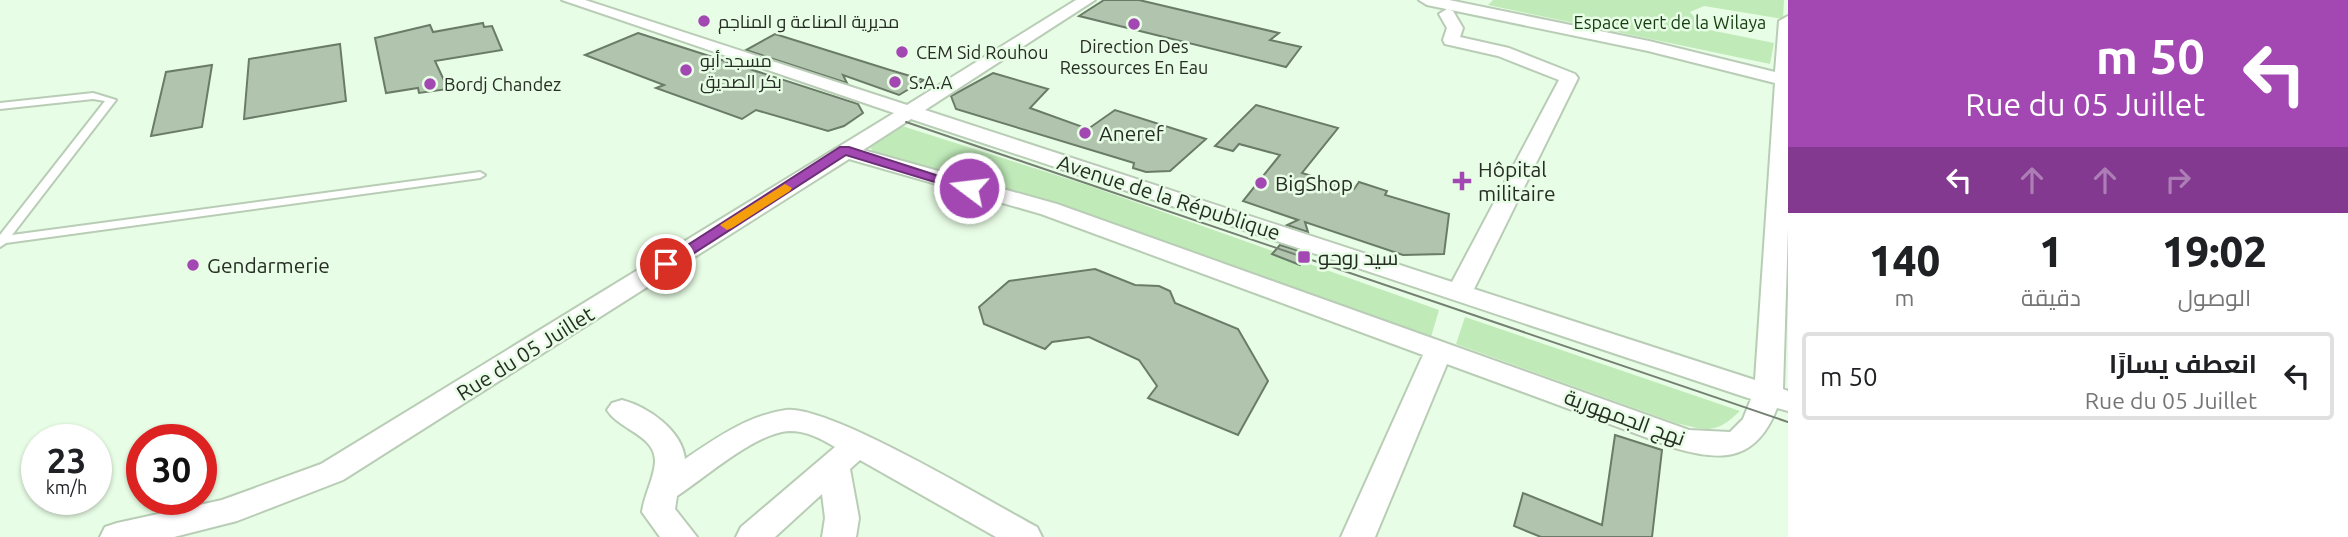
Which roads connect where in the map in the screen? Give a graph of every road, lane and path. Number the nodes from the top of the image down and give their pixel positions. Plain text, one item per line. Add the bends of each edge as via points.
1 (570, 0) edge
2 (1087, 0) edge
3 (1427, 0) edge
4 (1447, 14) dead end
5 (1787, 21) edge
6 (1785, 80) edge
7 (0, 106) edge
8 (908, 111) junction
9 (844, 150) junction
10 (480, 176) dead end
11 (1, 241) edge
12 (1459, 293) junction
13 (1439, 350) junction
14 (1778, 397) edge
15 (622, 410) dead end
16 (846, 455) junction
17 (664, 489) junction
18 (117, 537) edge
19 (680, 537) edge
20 (753, 537) edge
21 (839, 537) edge
22 (1025, 537) edge
23 (1358, 537) edge

1 - 8 street, Avenue de la République
2 - 8 street, Rue du 05 Juillet
3 - 6 street via 1649,46
4 - 12 street via 1455,28 1451,40 1503,52 1569,78
5 - 6 street, نهج الجمهورية
6 - 14 street, نهج الجمهورية
7 - 11 lane via 93,96 111,100
8 - 9 street, Rue du 05 Juillet
8 - 12 street, Avenue de la République
9 - 13 street, نهج الجمهورية via 1049,209
9 - 18 street, Rue du 05 Juillet via 332,472 225,512
10 - 11 lane
12 - 14 street, Avenue de la République
13 - 14 street, نهج الجمهورية via 1708,444 1743,439 1756,429
13 - 23 street
15 - 17 street via 671,450
16 - 17 street via 824,427 786,421 762,427
16 - 20 street
16 - 21 street
16 - 22 street
17 - 19 street via 658,512

